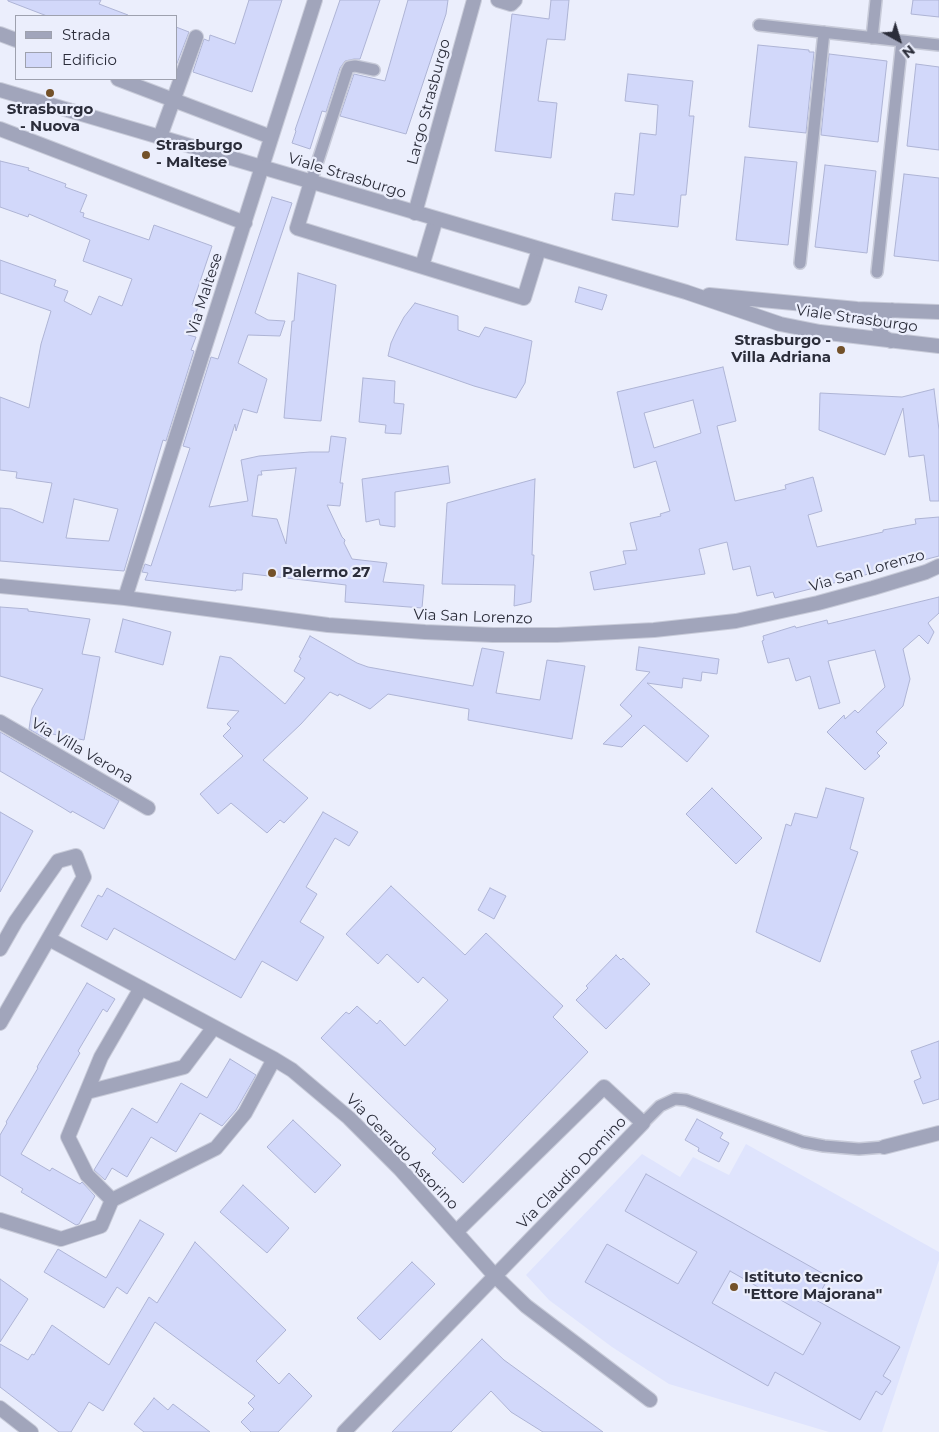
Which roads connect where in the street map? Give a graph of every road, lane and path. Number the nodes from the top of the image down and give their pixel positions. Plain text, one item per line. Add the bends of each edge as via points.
1 (315, 0) edge
2 (474, 0) edge
3 (498, 0) edge
4 (515, 0) edge
5 (876, 0) edge
6 (759, 25) dead end
7 (824, 32) junction
8 (0, 34) edge
9 (196, 37) dead end
10 (872, 38) junction
11 (15, 40) edge
12 (902, 41) junction
13 (939, 45) edge
14 (374, 70) dead end
15 (121, 80) edge
16 (0, 90) edge
17 (174, 100) junction
18 (0, 130) edge
19 (160, 137) junction
20 (271, 137) junction
21 (262, 167) junction
22 (311, 182) junction
23 (415, 213) junction
24 (436, 219) junction
25 (245, 223) junction
26 (539, 249) junction
27 (800, 263) dead end
28 (422, 266) junction
29 (877, 272) dead end
30 (686, 292) junction
31 (892, 310) junction
32 (939, 312) edge
33 (891, 341) junction
34 (939, 346) edge
35 (939, 566) edge
36 (0, 586) edge
37 (125, 598) junction
38 (0, 722) edge
39 (148, 808) dead end
40 (49, 939) junction
41 (0, 949) edge
42 (141, 988) junction
43 (0, 1023) edge
44 (214, 1027) junction
45 (274, 1059) junction
46 (87, 1092) junction
47 (643, 1123) junction
48 (939, 1133) edge
49 (884, 1147) joint
50 (112, 1200) junction
51 (0, 1220) edge
52 (456, 1231) junction
53 (495, 1276) junction
54 (650, 1400) dead end
55 (0, 1408) edge
56 (31, 1432) edge
57 (344, 1432) edge

1 - 20 street, Via Maltese
2 - 23 street, Largo Strasburgo
3 - 4 street via 510,4
5 - 10 lane
6 - 7 lane
7 - 10 lane
7 - 27 lane
8 - 11 street
9 - 17 street
10 - 12 lane
12 - 13 lane
12 - 29 lane
14 - 22 lane via 356,66 346,71
15 - 17 street
16 - 19 street, Viale Strasburgo
17 - 19 street
17 - 20 street
18 - 25 street
19 - 21 street, Viale Strasburgo
20 - 21 street, Via Maltese
21 - 22 street, Viale Strasburgo
21 - 25 street, Via Maltese
22 - 23 street, Viale Strasburgo
22 - 28 street via 297,228
23 - 24 street, Viale Strasburgo
24 - 26 street, Viale Strasburgo
24 - 28 street
25 - 37 street, Via Maltese
26 - 28 street via 524,298
26 - 30 street, Viale Strasburgo
30 - 31 street, Viale Strasburgo
30 - 33 street, Viale Strasburgo via 780,324
31 - 32 street, Viale Strasburgo
31 - 33 street via 885,313 879,325 884,337
33 - 34 street, Viale Strasburgo
35 - 37 street, Via San Lorenzo via 873,588 772,614 702,625 605,634 493,635 328,625
36 - 37 street, Via San Lorenzo
38 - 39 street, Via Villa Verona
40 - 41 street via 84,877 76,856 58,861
40 - 42 street, Via Gerardo Astorino
40 - 43 street
42 - 44 street, Via Gerardo Astorino
42 - 46 street via 101,1058
44 - 45 street, Via Gerardo Astorino
44 - 46 street via 184,1067
45 - 50 street via 245,1113 216,1148
45 - 52 street, Via Gerardo Astorino via 349,1118
46 - 50 street via 68,1137 87,1175
47 - 49 lane via 660,1106 675,1099 686,1100 804,1142 859,1149
47 - 52 street, Via Claudio Domino via 604,1087
47 - 53 street, Via Claudio Domino
48 - 49 street
50 - 51 street via 101,1226 61,1239
52 - 53 street, Via Gerardo Astorino
53 - 54 street, Via Gerardo Astorino via 526,1306
53 - 57 street, Via Claudio Domino
55 - 56 street

